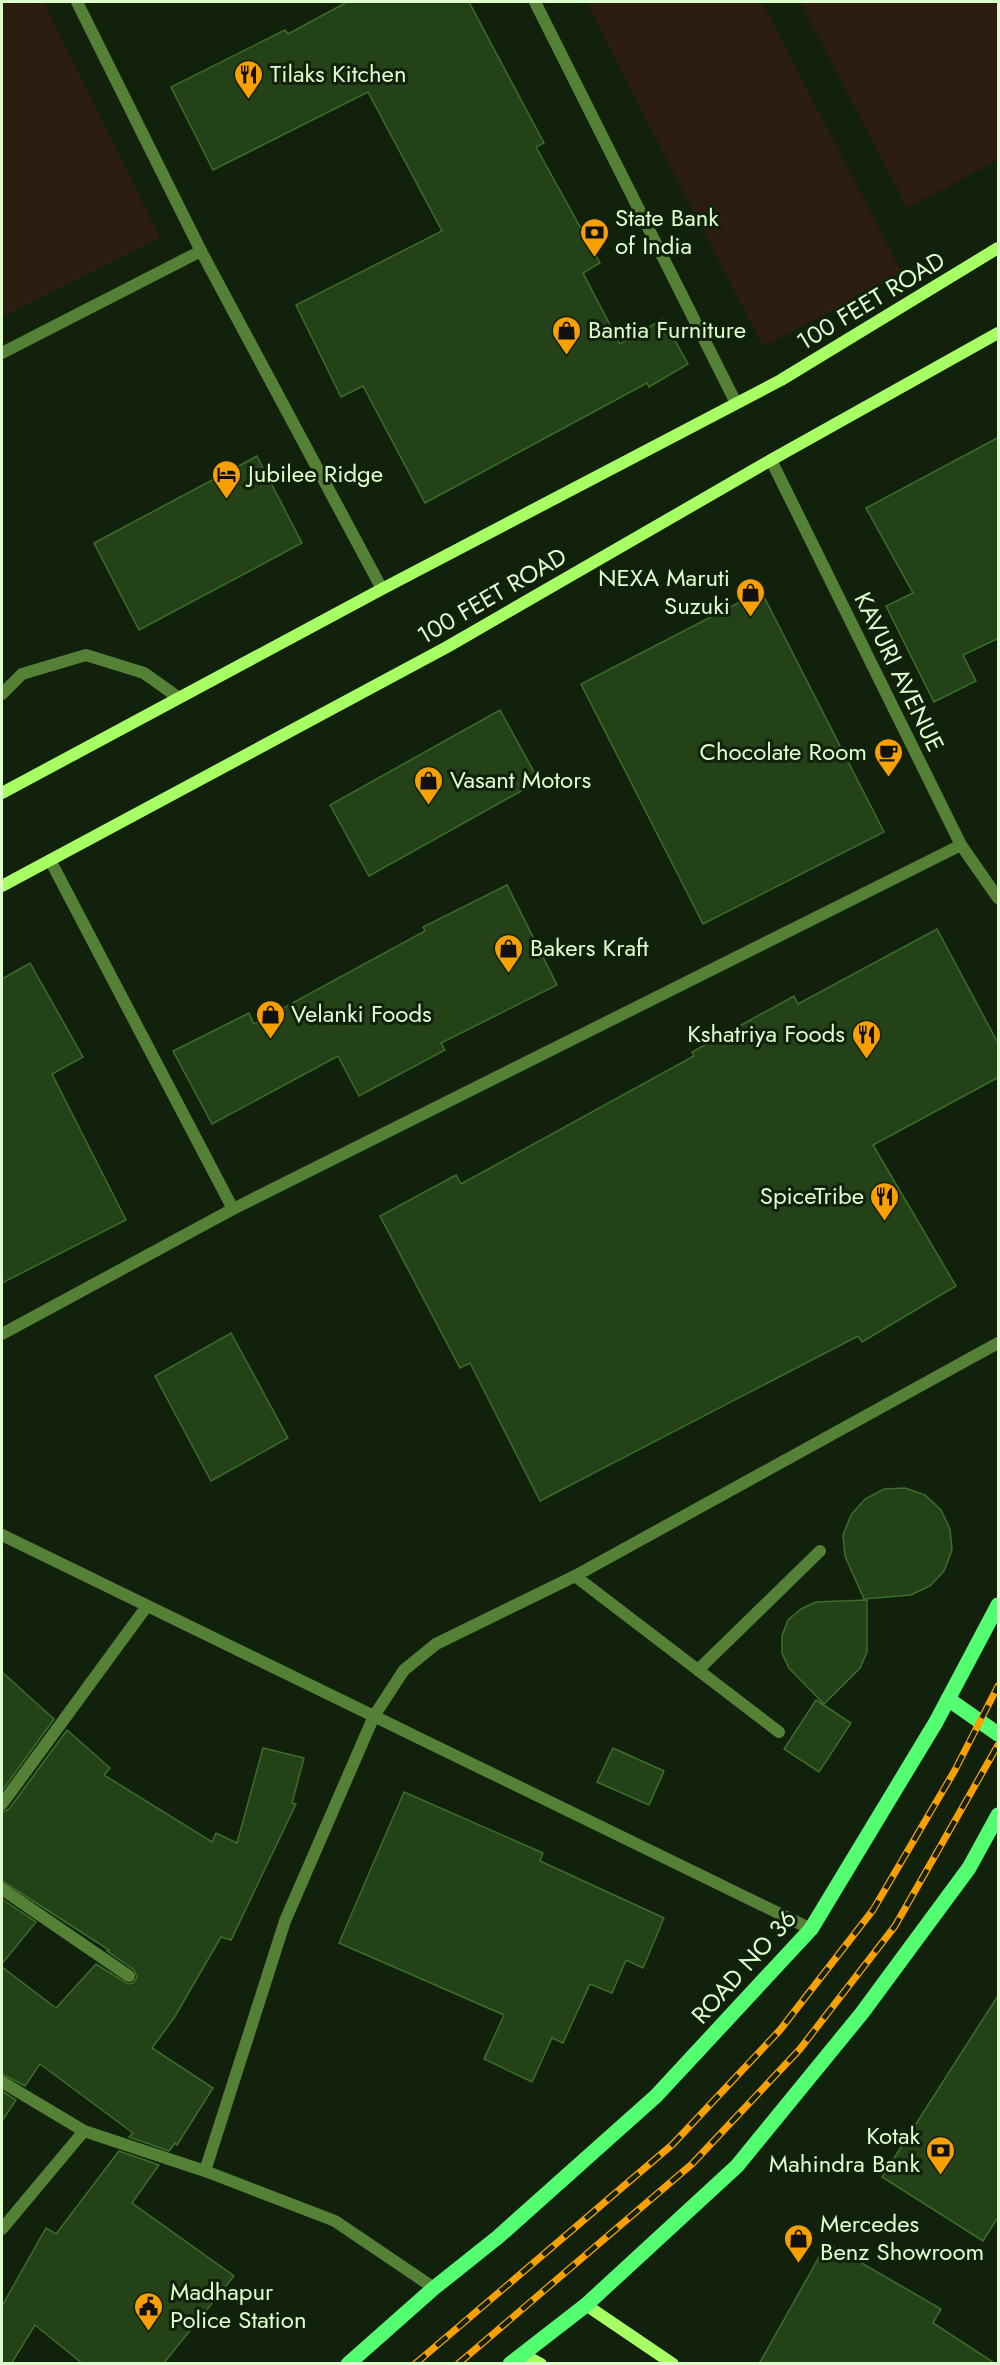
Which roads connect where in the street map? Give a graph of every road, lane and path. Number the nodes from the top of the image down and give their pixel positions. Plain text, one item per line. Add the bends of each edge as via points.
1 (77, 2) edge
2 (536, 2) edge
3 (999, 248) edge
4 (201, 251) junction
5 (999, 333) edge
6 (2, 353) edge
7 (736, 403) junction
8 (771, 460) junction
9 (382, 589) junction
10 (2, 694) edge
11 (178, 698) junction
12 (2, 793) edge
13 (961, 845) junction
14 (50, 860) junction
15 (2, 886) edge
16 (999, 898) edge
17 (233, 1209) junction
18 (2, 1334) edge
19 (999, 1343) edge
20 (2, 1535) edge
21 (820, 1551) dead end
22 (575, 1576) junction
23 (999, 1605) edge
24 (147, 1606) junction
25 (698, 1670) junction
26 (948, 1699) junction
27 (374, 1716) junction
28 (779, 1732) dead end
29 (999, 1734) edge
30 (2, 1804) edge
31 (999, 1815) edge
32 (2, 1889) edge
33 (811, 1929) junction
34 (129, 1976) dead end
35 (2, 2082) edge
36 (84, 2132) junction
37 (205, 2171) junction
38 (2, 2229) edge
39 (434, 2288) junction
40 (586, 2305) junction
41 (516, 2359) edge
42 (348, 2364) edge
43 (540, 2364) edge
44 (673, 2364) edge

1 - 4 street
2 - 7 street
3 - 7 main road, 100 FEET ROAD via 781,380
4 - 6 street
4 - 9 street
5 - 8 main road, 100 FEET ROAD
7 - 9 main road, 100 FEET ROAD
8 - 13 street, KAVURI AVENUE
8 - 14 main road, 100 FEET ROAD via 447,647
9 - 11 main road, 100 FEET ROAD
10 - 11 street via 22,674 86,655 144,673
11 - 12 main road, 100 FEET ROAD
13 - 16 street, KAVURI AVENUE
13 - 17 street
14 - 15 main road, 100 FEET ROAD
14 - 17 street
17 - 18 street
19 - 22 street
20 - 24 street
21 - 25 street
22 - 25 street
22 - 27 street via 436,1644 404,1670
23 - 26 main road, ROAD NO 36
24 - 27 street
24 - 30 street
25 - 28 street
26 - 29 main road
26 - 33 main road, ROAD NO 36
27 - 33 street
27 - 37 street via 285,1921
31 - 40 main road via 969,1868 862,2013 737,2166
32 - 34 street
33 - 39 main road, ROAD NO 36 via 656,2096 498,2237
35 - 36 street
36 - 37 street
36 - 38 street
37 - 39 street via 335,2221
39 - 42 main road, ROAD NO 36
40 - 41 main road
40 - 44 main road
41 - 43 main road

